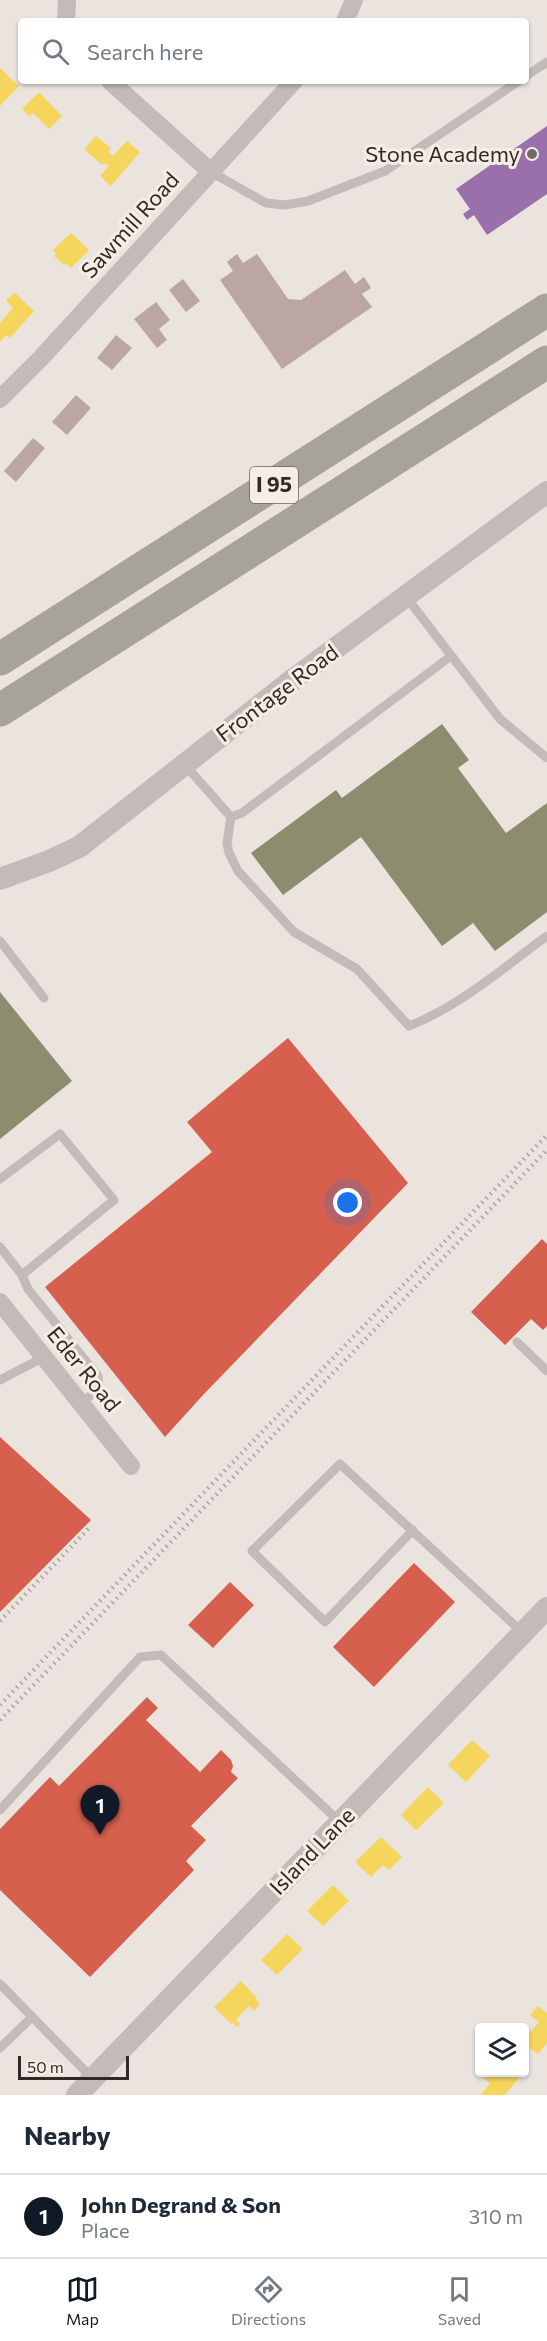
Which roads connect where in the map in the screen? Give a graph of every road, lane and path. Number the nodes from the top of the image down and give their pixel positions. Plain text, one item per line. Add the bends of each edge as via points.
1 (67, 0) edge
2 (354, 0) edge
3 (66, 18) edge
4 (346, 18) edge
5 (547, 62) edge
6 (529, 74) edge
7 (113, 84) edge
8 (291, 84) edge
9 (515, 84) edge
10 (211, 172) junction
11 (547, 310) edge
12 (547, 362) edge
13 (0, 399) edge
14 (547, 492) edge
15 (407, 598) junction
16 (451, 656) junction
17 (0, 659) edge
18 (0, 710) edge
19 (547, 758) edge
20 (185, 764) junction
21 (231, 817) junction
22 (0, 879) edge
23 (547, 936) edge
24 (0, 941) edge
25 (44, 998) dead end
26 (0, 1179) edge
27 (0, 1247) edge
28 (22, 1275) junction
29 (0, 1302) edge
30 (517, 1342) dead end
31 (44, 1357) junction
32 (547, 1371) edge
33 (0, 1380) edge
34 (81, 1404) junction
35 (130, 1466) dead end
36 (413, 1530) junction
37 (547, 1608) edge
38 (523, 1632) junction
39 (0, 1810) edge
40 (340, 1822) junction
41 (0, 1984) edge
42 (32, 2017) junction
43 (0, 2048) edge
44 (85, 2087) edge

1 - 3 street
2 - 4 street
5 - 6 lane
7 - 10 street
8 - 10 street, Sawmill Road
9 - 10 lane via 385,171 308,201 266,203
10 - 13 street, Sawmill Road
11 - 17 highway, I 95
12 - 18 highway, I 95
14 - 15 street, Frontage Road
15 - 16 lane
15 - 20 street, Frontage Road via 295,678
16 - 19 lane via 500,719
16 - 21 lane via 242,813
20 - 21 lane
20 - 22 street, Frontage Road via 78,847
21 - 23 lane via 227,843 238,871 294,932 357,969 409,1026 430,1018 471,992
24 - 25 lane
26 - 28 lane via 60,1134 114,1200
27 - 28 lane
28 - 34 lane via 28,1289 98,1376 99,1388
29 - 31 street, Eder Road
30 - 32 lane
31 - 33 lane
31 - 34 street, Eder Road
34 - 35 street, Eder Road
36 - 36 lane via 340,1464 252,1551 325,1622
36 - 38 lane
37 - 38 street, Island Lane
38 - 40 street, Island Lane
39 - 40 lane via 140,1657 161,1656
40 - 44 street, Island Lane
41 - 42 lane
42 - 43 lane
42 - 44 lane

